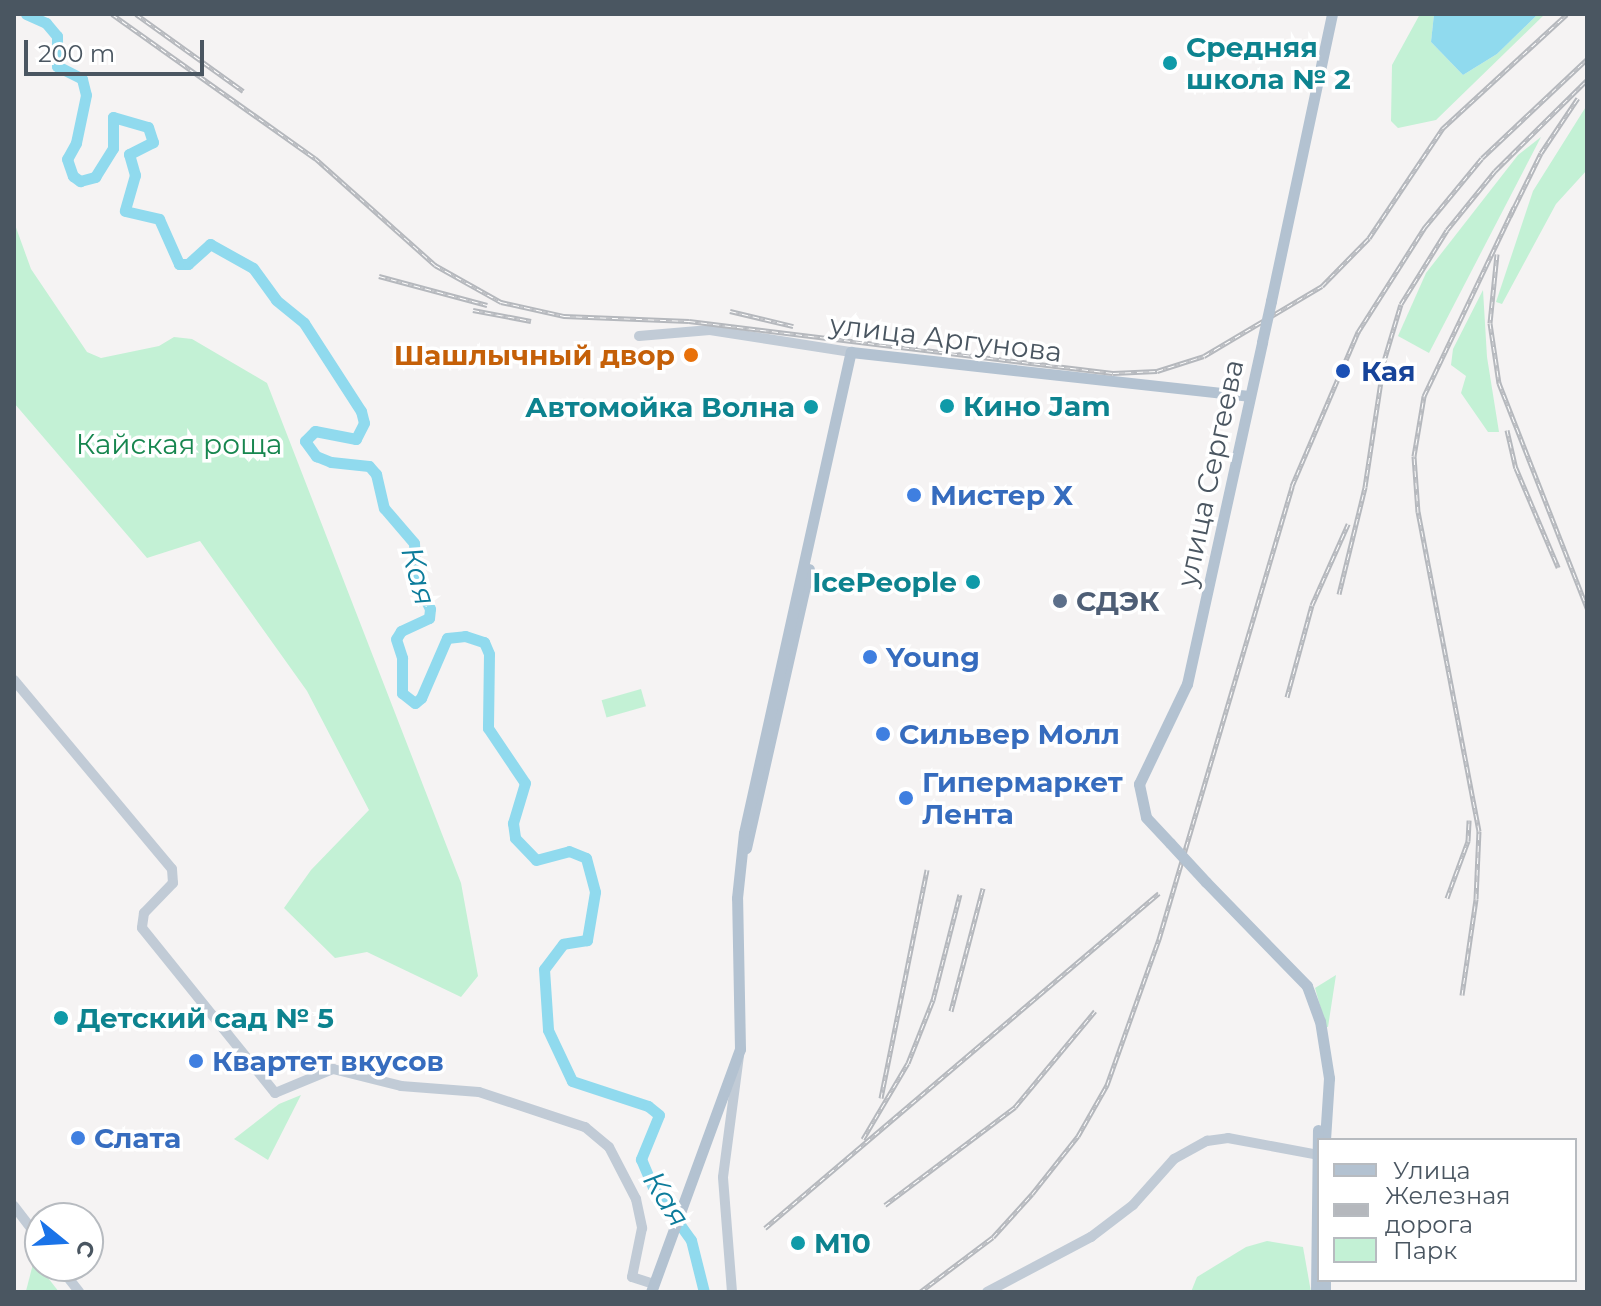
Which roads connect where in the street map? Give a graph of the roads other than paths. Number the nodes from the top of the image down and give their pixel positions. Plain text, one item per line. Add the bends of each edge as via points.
1 (1332, 14) edge
2 (639, 336) dead end
3 (851, 352) junction
4 (1249, 396) junction
5 (836, 419) junction
6 (14, 680) edge
7 (743, 853) junction
8 (1323, 1042) junction
9 (740, 1049) junction
10 (713, 1126) junction
11 (732, 1131) junction
12 (1319, 1138) edge
13 (1325, 1138) edge
14 (1317, 1155) edge
15 (1317, 1224) edge
16 (652, 1288) edge
17 (732, 1292) edge
18 (987, 1292) edge
19 (1316, 1292) edge

1 - 4 main road, улица Сергеева, bridge
2 - 3 street, улица Аргунова via 710,330
3 - 4 main road, улица Аргунова
3 - 5 main road
4 - 8 main road, улица Сергеева, bridge via 1187,684 1139,784 1146,817 1307,986
5 - 7 main road
5 - 7 main road via 758,811
6 - 16 street via 172,869 174,879 144,913 142,928 275,1093 333,1069 401,1086 479,1092 585,1127 609,1147 636,1199 642,1228 632,1277
7 - 9 main road via 737,898
8 - 12 main road
8 - 13 main road via 1329,1078
9 - 10 main road
9 - 11 street
10 - 11 street
10 - 16 main road
11 - 17 street via 723,1177
14 - 18 street via 1228,1138 1207,1141 1174,1159 1133,1205 1091,1237
15 - 19 main road

